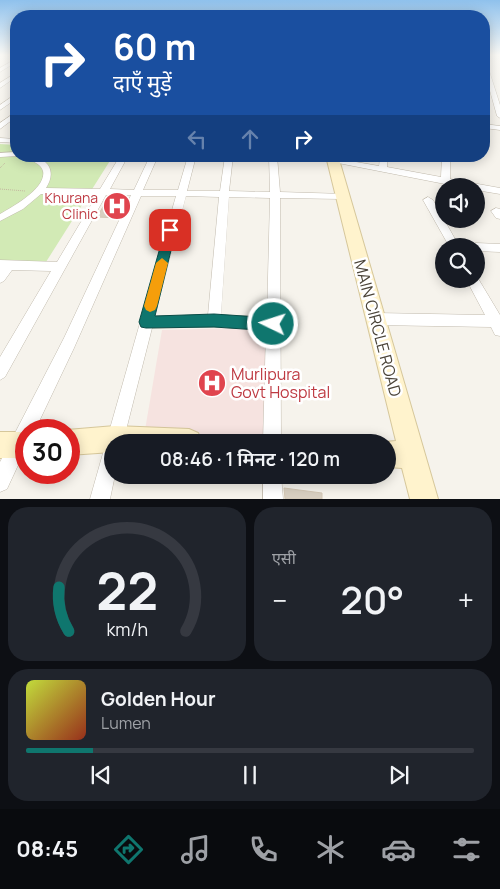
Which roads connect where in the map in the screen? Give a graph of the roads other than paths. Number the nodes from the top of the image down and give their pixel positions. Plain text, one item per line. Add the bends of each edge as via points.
1 (490, 81) edge
2 (500, 116) edge
3 (10, 119) edge
4 (0, 127) edge
5 (40, 162) edge
6 (120, 162) edge
7 (151, 162) edge
8 (190, 162) edge
9 (228, 162) edge
10 (273, 162) edge
11 (333, 162) edge
12 (351, 162) edge
13 (384, 162) edge
14 (446, 162) edge
15 (383, 169) junction
16 (445, 178) edge
17 (435, 179) edge
18 (485, 188) edge
19 (40, 191) junction
20 (500, 191) edge
21 (103, 192) junction
22 (138, 193) junction
23 (180, 193) junction
24 (224, 194) junction
25 (275, 195) junction
26 (342, 196) junction
27 (428, 200) dead end
28 (0, 218) edge
29 (449, 238) edge
30 (485, 247) edge
31 (500, 248) edge
32 (5, 265) edge
33 (60, 267) junction
34 (0, 278) edge
35 (477, 288) edge
36 (376, 319) junction
37 (214, 321) junction
38 (146, 322) junction
39 (273, 324) junction
40 (498, 324) edge
41 (0, 372) edge
42 (29, 419) edge
43 (116, 434) edge
44 (272, 434) edge
45 (80, 442) edge
46 (104, 443) edge
47 (15, 445) edge
48 (400, 455) edge
49 (0, 482) edge
50 (104, 483) edge
51 (272, 484) edge
52 (100, 499) edge
53 (273, 499) edge
54 (424, 499) edge

1 - 2 street
3 - 4 street
5 - 19 street via 48,172
6 - 21 street
7 - 22 street
8 - 23 street
9 - 24 street
10 - 25 street
11 - 26 street, MAIN CIRCLE ROAD
12 - 15 street
13 - 15 street
14 - 16 street
15 - 17 street
18 - 20 street
19 - 21 street
19 - 28 street via 17,210
21 - 22 street
21 - 33 street
22 - 23 street
22 - 42 street via 69,343
23 - 24 street
23 - 38 street
24 - 25 street
24 - 37 street
25 - 26 street
25 - 39 street
26 - 36 street, MAIN CIRCLE ROAD
27 - 29 street
30 - 31 street
32 - 33 street
32 - 34 street
33 - 41 street
35 - 40 street
36 - 40 street
36 - 48 street, MAIN CIRCLE ROAD
37 - 38 street
37 - 39 street
38 - 43 street
39 - 44 street
45 - 46 street
47 - 49 street
48 - 54 street, MAIN CIRCLE ROAD
50 - 52 street
51 - 53 street

